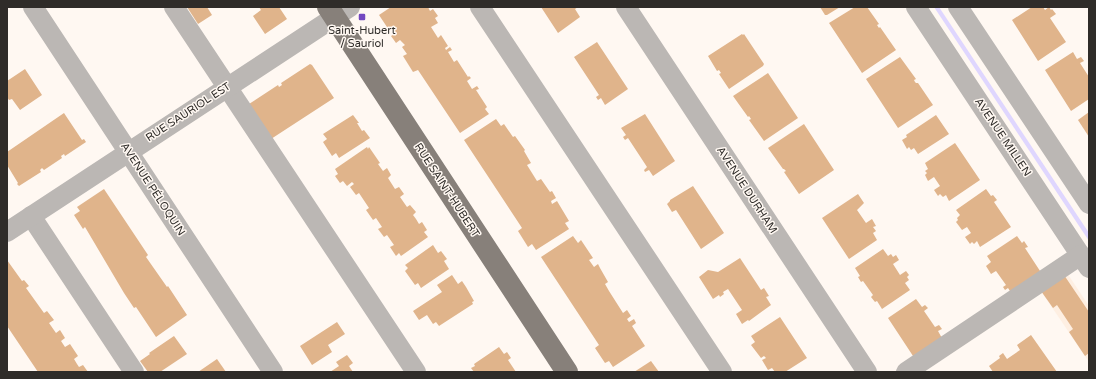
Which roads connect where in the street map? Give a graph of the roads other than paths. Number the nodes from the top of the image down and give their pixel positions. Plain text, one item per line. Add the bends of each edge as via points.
1 (33, 7) edge
2 (174, 7) edge
3 (480, 7) edge
4 (626, 7) edge
5 (916, 7) edge
6 (958, 7) edge
7 (338, 10) edge
8 (227, 87) junction
9 (128, 151) junction
10 (1089, 204) edge
11 (31, 216) junction
12 (7, 232) edge
13 (1085, 262) edge
14 (134, 372) edge
15 (273, 372) edge
16 (416, 372) edge
17 (567, 372) edge
18 (722, 372) edge
19 (867, 372) edge
20 (906, 372) edge

1 - 9 street, AVENUE PÉLOQUIN
2 - 8 street
3 - 18 street
4 - 19 street, AVENUE DURHAM
5 - 13 street, AVENUE MILLEN
6 - 10 street
7 - 8 street, RUE SAURIOL EST
7 - 17 main road, RUE SAINT-HUBERT
8 - 9 street, RUE SAURIOL EST
8 - 16 street
9 - 11 street, RUE SAURIOL EST
9 - 15 street, AVENUE PÉLOQUIN
11 - 12 street, RUE SAURIOL EST
11 - 14 street
13 - 20 street

